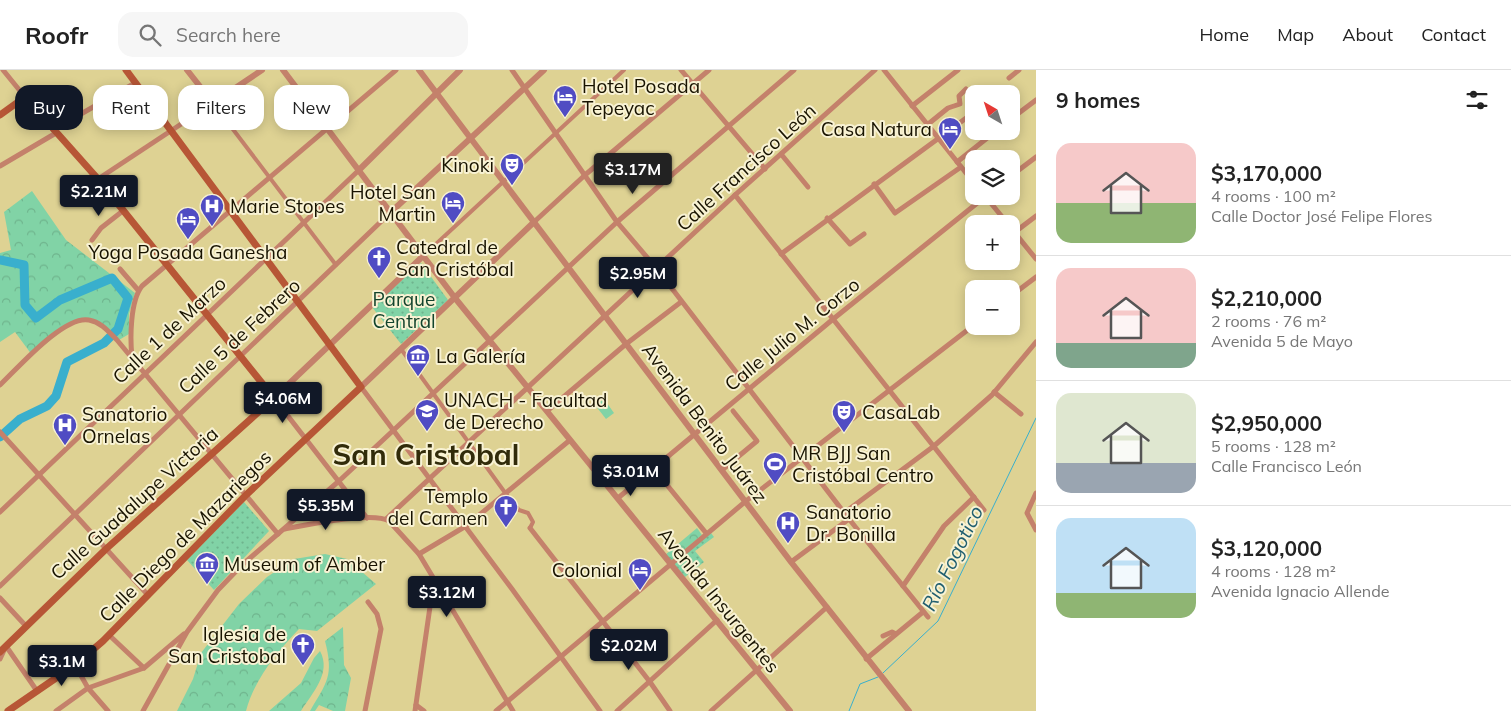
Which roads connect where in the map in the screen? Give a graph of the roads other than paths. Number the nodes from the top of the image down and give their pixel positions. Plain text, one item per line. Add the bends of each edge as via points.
1 (3, 70) edge
2 (126, 70) edge
3 (187, 70) edge
4 (262, 70) edge
5 (283, 70) edge
6 (396, 70) edge
7 (419, 70) edge
8 (460, 70) edge
9 (512, 70) edge
10 (544, 70) edge
11 (624, 70) edge
12 (681, 70) edge
13 (709, 70) edge
14 (794, 70) edge
15 (875, 70) edge
16 (884, 70) edge
17 (958, 70) edge
18 (1019, 70) edge
19 (1008, 78) dead end
20 (135, 83) junction
21 (692, 84) junction
22 (15, 85) edge
23 (199, 85) edge
24 (240, 85) edge
25 (294, 85) edge
26 (524, 89) junction
27 (965, 90) edge
28 (436, 92) junction
29 (1036, 100) edge
30 (15, 104) edge
31 (912, 106) junction
32 (349, 110) edge
33 (1020, 112) edge
34 (0, 115) edge
35 (965, 118) edge
36 (927, 125) junction
37 (728, 126) junction
38 (178, 127) edge
39 (233, 130) edge
40 (326, 130) edge
41 (328, 130) edge
42 (55, 132) junction
43 (170, 132) junction
44 (554, 133) junction
45 (470, 138) junction
46 (937, 138) junction
47 (985, 140) edge
48 (781, 154) junction
49 (1036, 157) edge
50 (957, 162) junction
51 (0, 166) edge
52 (962, 167) junction
53 (765, 169) junction
54 (1020, 169) edge
55 (359, 170) junction
56 (965, 171) edge
57 (585, 175) junction
58 (269, 178) junction
59 (98, 179) junction
60 (503, 180) junction
61 (874, 184) junction
62 (808, 187) dead end
63 (735, 195) junction
64 (974, 205) edge
65 (992, 205) edge
66 (124, 210) junction
67 (230, 212) junction
68 (391, 212) junction
69 (1001, 215) edge
70 (1036, 216) edge
71 (827, 218) junction
72 (304, 222) junction
73 (617, 222) junction
74 (534, 223) junction
75 (1020, 226) edge
76 (864, 234) dead end
77 (1020, 239) edge
78 (92, 240) dead end
79 (781, 254) junction
80 (423, 256) junction
81 (265, 259) junction
82 (1036, 259) edge
83 (166, 265) junction
84 (336, 265) junction
85 (567, 268) junction
86 (120, 269) dead end
87 (657, 269) junction
88 (1036, 277) edge
89 (1020, 289) edge
90 (138, 290) junction
91 (454, 298) junction
92 (298, 302) junction
93 (682, 302) junction
94 (208, 313) junction
95 (605, 315) junction
96 (832, 320) junction
97 (965, 332) edge
98 (490, 340) junction
99 (1036, 342) edge
100 (626, 344) junction
101 (330, 345) junction
102 (401, 349) junction
103 (242, 356) junction
104 (132, 358) junction
105 (144, 373) junction
106 (0, 385) edge
107 (361, 387) junction
108 (527, 388) junction
109 (750, 389) junction
110 (889, 389) junction
111 (994, 392) junction
112 (432, 394) junction
113 (274, 398) junction
114 (547, 411) junction
115 (733, 411) dead end
116 (1021, 414) dead end
117 (178, 415) junction
118 (394, 430) junction
119 (0, 432) edge
120 (695, 434) junction
121 (306, 439) junction
122 (570, 440) junction
123 (468, 442) junction
124 (934, 446) junction
125 (211, 455) junction
126 (802, 456) junction
127 (654, 469) junction
128 (722, 470) junction
129 (40, 473) junction
130 (429, 477) junction
131 (339, 481) junction
132 (506, 494) junction
133 (245, 496) junction
134 (1035, 496) edge
135 (974, 497) junction
136 (618, 498) junction
137 (746, 501) junction
138 (984, 510) dead end
139 (0, 512) edge
140 (844, 513) junction
141 (76, 514) junction
142 (367, 518) junction
143 (386, 518) junction
144 (848, 519) junction
145 (466, 526) junction
146 (530, 528) joint
147 (284, 529) junction
148 (1036, 530) edge
149 (278, 534) junction
150 (706, 534) junction
151 (106, 549) junction
152 (419, 554) junction
153 (791, 562) junction
154 (670, 563) junction
155 (434, 578) junction
156 (0, 586) edge
157 (903, 586) junction
158 (148, 595) junction
159 (0, 598) edge
160 (368, 602) dead end
161 (827, 607) junction
162 (923, 612) junction
163 (928, 617) dead end
164 (717, 620) junction
165 (602, 621) junction
166 (25, 626) junction
167 (187, 632) junction
168 (896, 634) junction
169 (109, 635) junction
170 (883, 636) dead end
171 (6, 646) junction
172 (0, 652) edge
173 (561, 656) junction
174 (0, 658) edge
175 (866, 659) junction
176 (75, 665) junction
177 (144, 668) junction
178 (757, 669) junction
179 (650, 682) junction
180 (88, 688) junction
181 (37, 691) junction
182 (507, 701) junction
183 (415, 708) edge
184 (9, 711) edge
185 (56, 711) edge
186 (108, 711) edge
187 (143, 711) edge
188 (365, 711) edge
189 (424, 711) edge
190 (496, 711) edge
191 (513, 711) edge
192 (600, 711) edge
193 (617, 711) edge
194 (670, 711) edge
195 (711, 711) edge
196 (790, 711) edge
197 (909, 711) edge

1 - 22 street
2 - 20 main road
3 - 23 street
4 - 24 street
5 - 25 street, Avenida Insurgentes
6 - 32 street
7 - 28 street, Avenida Benito Juárez
8 - 28 street
9 - 26 street
10 - 26 street
11 - 44 street
12 - 21 street
13 - 21 street
14 - 37 street
15 - 48 street, Calle Francisco León
16 - 31 street
17 - 31 street
18 - 19 street
20 - 42 street
20 - 43 main road
21 - 37 street
21 - 57 street
26 - 44 street
26 - 45 street
27 - 36 street via 959,96 960,104 948,108
28 - 45 street, Avenida Benito Juárez
28 - 55 street
29 - 33 street
30 - 34 main road
31 - 36 street
35 - 46 street
36 - 46 street
37 - 53 street
37 - 73 street
38 - 43 street
39 - 58 street
40 - 58 street
41 - 55 street, Avenida Insurgentes
42 - 51 street
42 - 59 main road
43 - 59 street
43 - 67 main road
44 - 57 street
44 - 60 street
45 - 60 street, Avenida Benito Juárez
45 - 68 street
46 - 50 street
46 - 61 street
47 - 50 street
48 - 53 street, Calle Francisco León
48 - 62 street
49 - 54 street
50 - 52 street
52 - 56 street
52 - 61 street via 895,213
53 - 63 street, Calle Francisco León
55 - 68 street, Avenida Insurgentes
55 - 72 street, Calle 1 de Marzo
57 - 73 street
57 - 74 street
58 - 67 street
58 - 72 street
59 - 66 main road
60 - 74 street, Avenida Benito Juárez
60 - 80 street
61 - 71 street
63 - 79 street
63 - 87 street, Calle Francisco León
64 - 96 street, Calle Julio M. Corzo
65 - 69 street
66 - 78 street via 101,228
66 - 83 main road
67 - 81 main road
67 - 83 street
68 - 80 street, Avenida Insurgentes
68 - 84 street, Calle 5 de Febrero
70 - 75 street
71 - 76 street via 850,244
71 - 79 street
72 - 81 street, Calle 1 de Marzo
72 - 84 street
73 - 85 street
73 - 87 street
74 - 85 street, Avenida Benito Juárez
74 - 91 street
77 - 82 street
79 - 96 street
80 - 91 street, Avenida Insurgentes
80 - 101 street, Calle Guadalupe Victoria
81 - 92 main road
81 - 94 street, Calle 1 de Marzo
83 - 90 street
83 - 94 main road
84 - 92 street, Calle 5 de Febrero
85 - 95 street, Avenida Benito Juárez
85 - 98 street
86 - 90 street
87 - 93 street
87 - 95 street, Calle Francisco León
88 - 89 street
90 - 104 street via 130,340
91 - 98 street, Avenida Insurgentes
91 - 102 street
92 - 101 main road
92 - 103 street, Calle 5 de Febrero
93 - 100 street
93 - 109 street
94 - 103 main road
94 - 105 street, Calle 1 de Marzo
95 - 100 street, Avenida Benito Juárez
95 - 108 street, Calle Francisco León
96 - 109 street, Calle Julio M. Corzo
96 - 110 street
97 - 110 street
98 - 108 street, Avenida Insurgentes
98 - 112 street
99 - 111 street
100 - 114 street
100 - 120 street, Avenida Benito Juárez
101 - 107 main road
101 - 113 street, Calle Guadalupe Victoria
102 - 107 street
102 - 112 street
103 - 113 main road
103 - 117 street, Calle 5 de Febrero
104 - 105 street
104 - 106 street via 106,328 88,320 75,321 60,330
105 - 117 street
105 - 129 street, Calle 1 de Marzo
107 - 118 street
107 - 121 main road, Calle Diego de Mazariegos
108 - 114 street, Avenida Insurgentes
108 - 123 street, Calle Francisco León
109 - 120 street, Calle Julio M. Corzo
109 - 126 street
110 - 124 street
110 - 126 street
111 - 116 street
111 - 124 street
112 - 118 street
112 - 123 street
113 - 121 street
113 - 125 main road, Calle Guadalupe Victoria
114 - 122 street, Avenida Insurgentes
115 - 128 street via 757,441
117 - 125 street
117 - 141 street, Calle 5 de Febrero
118 - 130 street
118 - 131 street
119 - 129 street
120 - 127 street, Calle Julio M. Corzo
120 - 128 street, Avenida Benito Juárez
121 - 131 street
121 - 133 main road, Calle Diego de Mazariegos
122 - 132 street
122 - 136 street, Avenida Insurgentes
123 - 130 street, Calle Francisco León
123 - 132 street
124 - 135 street
124 - 140 street
125 - 133 street
125 - 151 main road, Calle Guadalupe Victoria
126 - 137 street
126 - 140 street
127 - 136 street, Calle Julio M. Corzo
127 - 150 street
128 - 137 street, Avenida Benito Juárez
129 - 139 street, Calle 1 de Marzo
129 - 141 street
130 - 143 street, Calle Francisco León
130 - 145 street
131 - 142 street
131 - 147 street
132 - 145 street
132 - 146 street via 519,510 528,512 534,522
133 - 149 street
133 - 158 main road, Calle Diego de Mazariegos
134 - 148 street via 1027,513
135 - 138 street
135 - 157 street via 944,526
136 - 154 street, Avenida Insurgentes
137 - 150 street
137 - 153 street, Avenida Benito Juárez
140 - 144 street
141 - 151 street
141 - 156 street, Calle 5 de Febrero
142 - 143 street
142 - 147 street
143 - 152 street
144 - 153 street
144 - 157 street
145 - 152 street
145 - 173 street
146 - 165 street
147 - 149 street
149 - 167 street via 218,590
150 - 154 street
151 - 158 street
151 - 166 main road, Calle Guadalupe Victoria
152 - 155 street
153 - 161 street, Avenida Benito Juárez
154 - 164 street, Avenida Insurgentes
154 - 165 street
155 - 182 street
155 - 183 street
157 - 162 street
158 - 169 main road, Calle Diego de Mazariegos
159 - 166 street
160 - 188 street via 377,614 381,629
161 - 175 street, Avenida Benito Juárez
161 - 178 street
162 - 163 street
162 - 168 street
164 - 178 street, Avenida Insurgentes
164 - 179 street
165 - 173 street
165 - 179 street
166 - 171 main road, Calle Guadalupe Victoria
167 - 177 street
167 - 187 street
168 - 170 street via 892,632
168 - 175 street
169 - 176 main road, Calle Diego de Mazariegos
169 - 177 street
171 - 172 main road, Calle Guadalupe Victoria
171 - 174 street, Calle Guadalupe Victoria
171 - 181 street
173 - 182 street
173 - 192 street
175 - 197 street, Avenida Benito Juárez
176 - 180 street
176 - 181 main road, Calle Diego de Mazariegos
177 - 180 street
178 - 195 street
178 - 196 street, Avenida Insurgentes
179 - 193 street
179 - 194 street
180 - 185 street
180 - 186 street
181 - 184 main road, Calle Diego de Mazariegos
182 - 190 street
182 - 191 street
183 - 189 street

